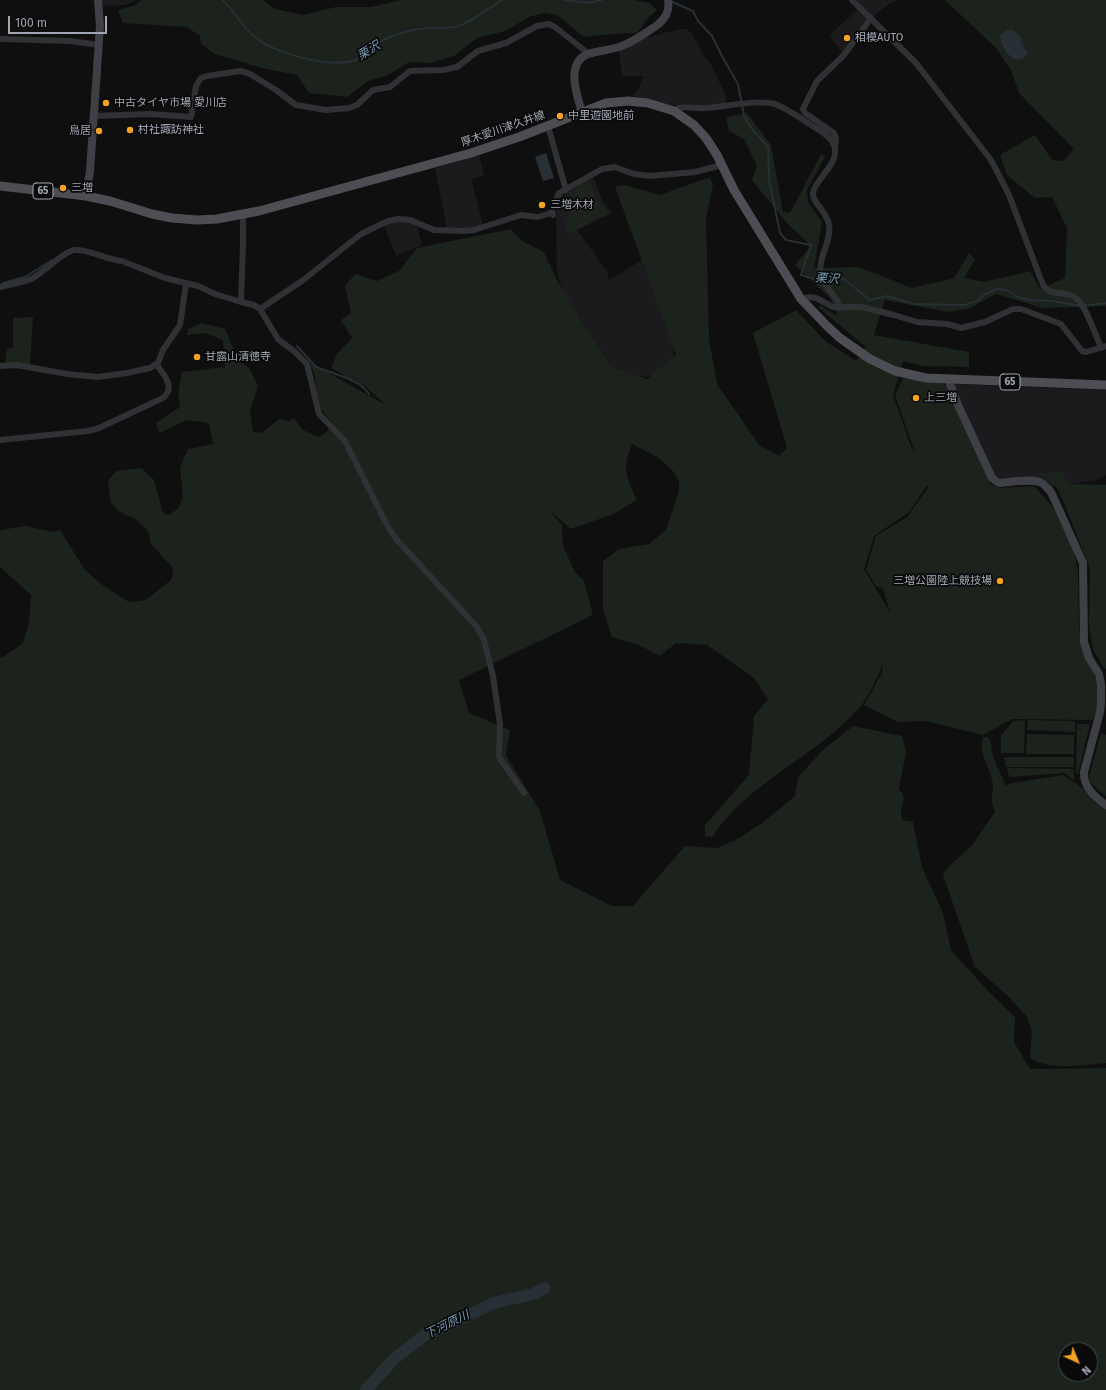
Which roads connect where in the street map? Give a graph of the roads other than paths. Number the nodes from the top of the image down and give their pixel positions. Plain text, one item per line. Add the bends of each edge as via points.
1 (98, 0) edge
2 (852, 0) edge
3 (668, 1) edge
4 (871, 18) junction
5 (0, 39) edge
6 (99, 45) junction
7 (589, 54) junction
8 (674, 111) junction
9 (582, 112) junction
10 (94, 116) junction
11 (548, 126) junction
12 (835, 147) junction
13 (722, 165) junction
14 (0, 186) edge
15 (566, 190) junction
16 (86, 196) junction
17 (243, 214) junction
18 (186, 284) junction
19 (0, 287) edge
20 (801, 299) junction
21 (241, 302) junction
22 (840, 308) junction
23 (260, 309) junction
24 (1104, 347) edge
25 (156, 364) junction
26 (0, 366) edge
27 (948, 379) junction
28 (1106, 385) edge
29 (0, 440) edge
30 (524, 793) dead end
31 (1106, 805) edge

1 - 6 street
2 - 4 street
3 - 7 street via 669,8 660,23 635,40 619,47
4 - 12 street via 844,54 817,81 803,109 834,133
4 - 24 street via 924,72 994,166 1007,191 1045,288 1052,292 1072,295 1082,304
5 - 6 street
6 - 10 street
7 - 9 street via 580,60 574,76 574,89
7 - 10 street via 555,27 546,24 506,43 483,49 457,67 408,72 390,87 373,90 357,105 349,108 326,110 296,105 250,74 240,71 201,78 195,89 191,116
8 - 9 main road, 厚木愛川津久井線 / 65 via 648,103 628,101 606,103
8 - 12 street via 679,107 704,108 767,103 781,107 826,135
8 - 13 main road, 厚木愛川津久井線 / 65 via 700,131
9 - 11 main road, 厚木愛川津久井線 / 65
10 - 16 street
11 - 15 street
11 - 17 main road, 厚木愛川津久井線 / 65 via 450,159
12 - 22 street via 833,160 813,193 814,200 826,214 829,228 821,263 823,283 837,300
13 - 15 street via 695,172 650,176 608,167
13 - 20 main road, 厚木愛川津久井線 / 65 via 734,190
14 - 16 main road, 厚木愛川津久井線 / 65
15 - 23 street via 559,193 552,214 538,217 520,215 474,230 434,230 410,220 388,221 361,234 302,281
16 - 17 main road, 厚木愛川津久井線 / 65 via 152,214 183,219 217,219
17 - 21 street
18 - 19 street via 97,254 72,250 31,278
18 - 21 street
18 - 25 street via 180,325
20 - 22 street via 816,298
20 - 27 main road, 厚木愛川津久井線 / 65 via 840,338 870,359 909,375
21 - 23 street
22 - 24 street via 862,307 917,322 947,324 961,328 985,322 1013,309 1021,309 1058,323 1082,351
23 - 30 street via 278,339 307,364 319,414 345,442 389,529 478,627 493,676 500,724 499,757
25 - 26 street via 150,368 98,377 17,365
25 - 29 street via 168,382 168,394 109,425 88,431
27 - 28 main road, 厚木愛川津久井線 / 65
27 - 31 street via 992,478 1000,483 1035,480 1042,483 1051,492 1080,556 1084,570 1084,642 1089,658 1099,674 1102,695 1084,780 1087,787

